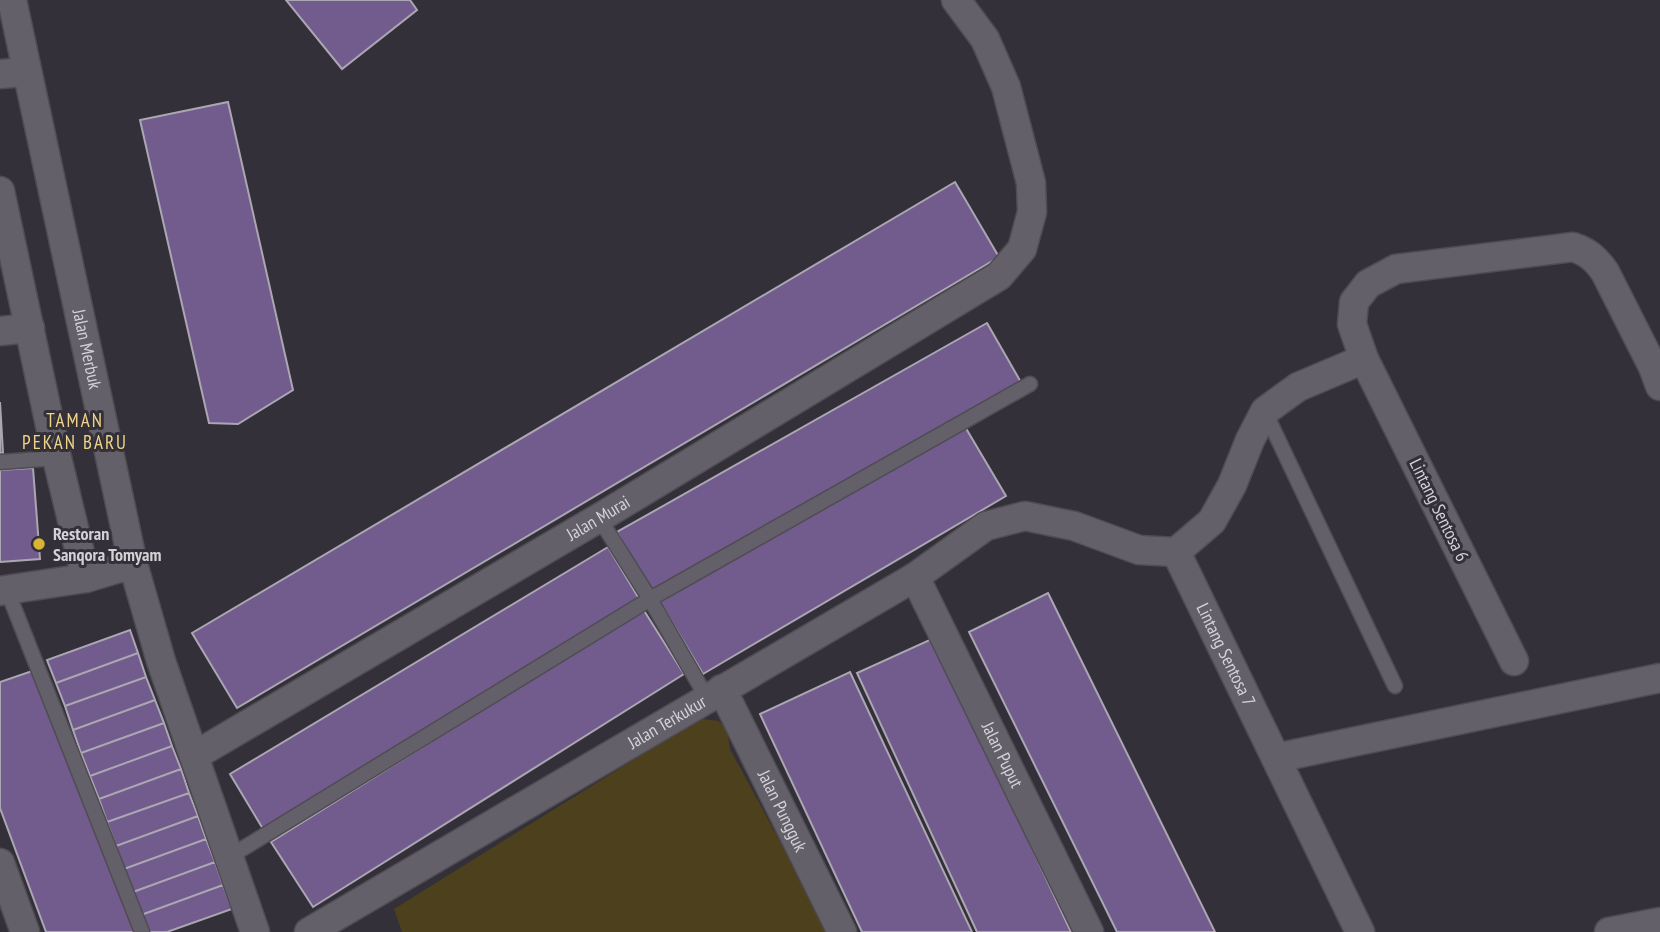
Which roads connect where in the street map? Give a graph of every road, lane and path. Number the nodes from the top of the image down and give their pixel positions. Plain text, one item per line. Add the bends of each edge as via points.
1 (12, 0) edge
2 (956, 0) edge
3 (13, 73) edge
4 (0, 191) edge
5 (30, 328) junction
6 (0, 331) edge
7 (1364, 359) junction
8 (1658, 372) edge
9 (1030, 384) dead end
10 (1265, 411) junction
11 (57, 458) junction
12 (0, 462) edge
13 (600, 518) junction
14 (1176, 552) junction
15 (133, 564) junction
16 (86, 578) junction
17 (915, 578) junction
18 (4, 590) edge
19 (650, 599) junction
20 (1514, 662) dead end
21 (1660, 678) edge
22 (1395, 686) dead end
23 (715, 694) junction
24 (194, 756) junction
25 (1276, 758) junction
26 (229, 856) junction
27 (0, 863) edge
28 (1660, 922) edge
29 (19, 924) edge
30 (142, 932) edge
31 (255, 932) edge
32 (309, 932) edge
33 (842, 932) edge
34 (1089, 932) edge
35 (1360, 932) edge
36 (1609, 932) edge

1 - 3 street, Jalan Merbuk
2 - 13 street, Jalan Murai via 985,39 1006,88 1031,183 1032,212 1022,249 999,276
3 - 15 street, Jalan Merbuk
4 - 5 street
5 - 6 street
5 - 11 street
7 - 8 street, Lintang Sentosa 6 via 1352,324 1354,302 1368,284 1396,270 1573,247 1597,260
7 - 10 street via 1298,387
7 - 20 street, Lintang Sentosa 6
9 - 19 lane
10 - 14 street via 1233,485 1212,520
10 - 22 lane
11 - 12 lane
11 - 16 street
13 - 19 lane
13 - 24 street, Jalan Murai
14 - 17 street, Jalan Terkukur via 1139,550 1074,526 1025,516 986,526
14 - 25 street, Lintang Sentosa 7
15 - 16 street
15 - 24 street, Jalan Merbuk via 160,661
16 - 18 street
17 - 23 street, Jalan Terkukur
17 - 34 street, Jalan Puput
18 - 30 lane
19 - 23 lane
19 - 26 lane
21 - 25 street
23 - 32 street, Jalan Terkukur
23 - 33 street, Jalan Pungguk
24 - 26 street, Jalan Merbuk
25 - 35 street, Lintang Sentosa 7
26 - 31 street, Jalan Merbuk
27 - 29 street
28 - 36 street

